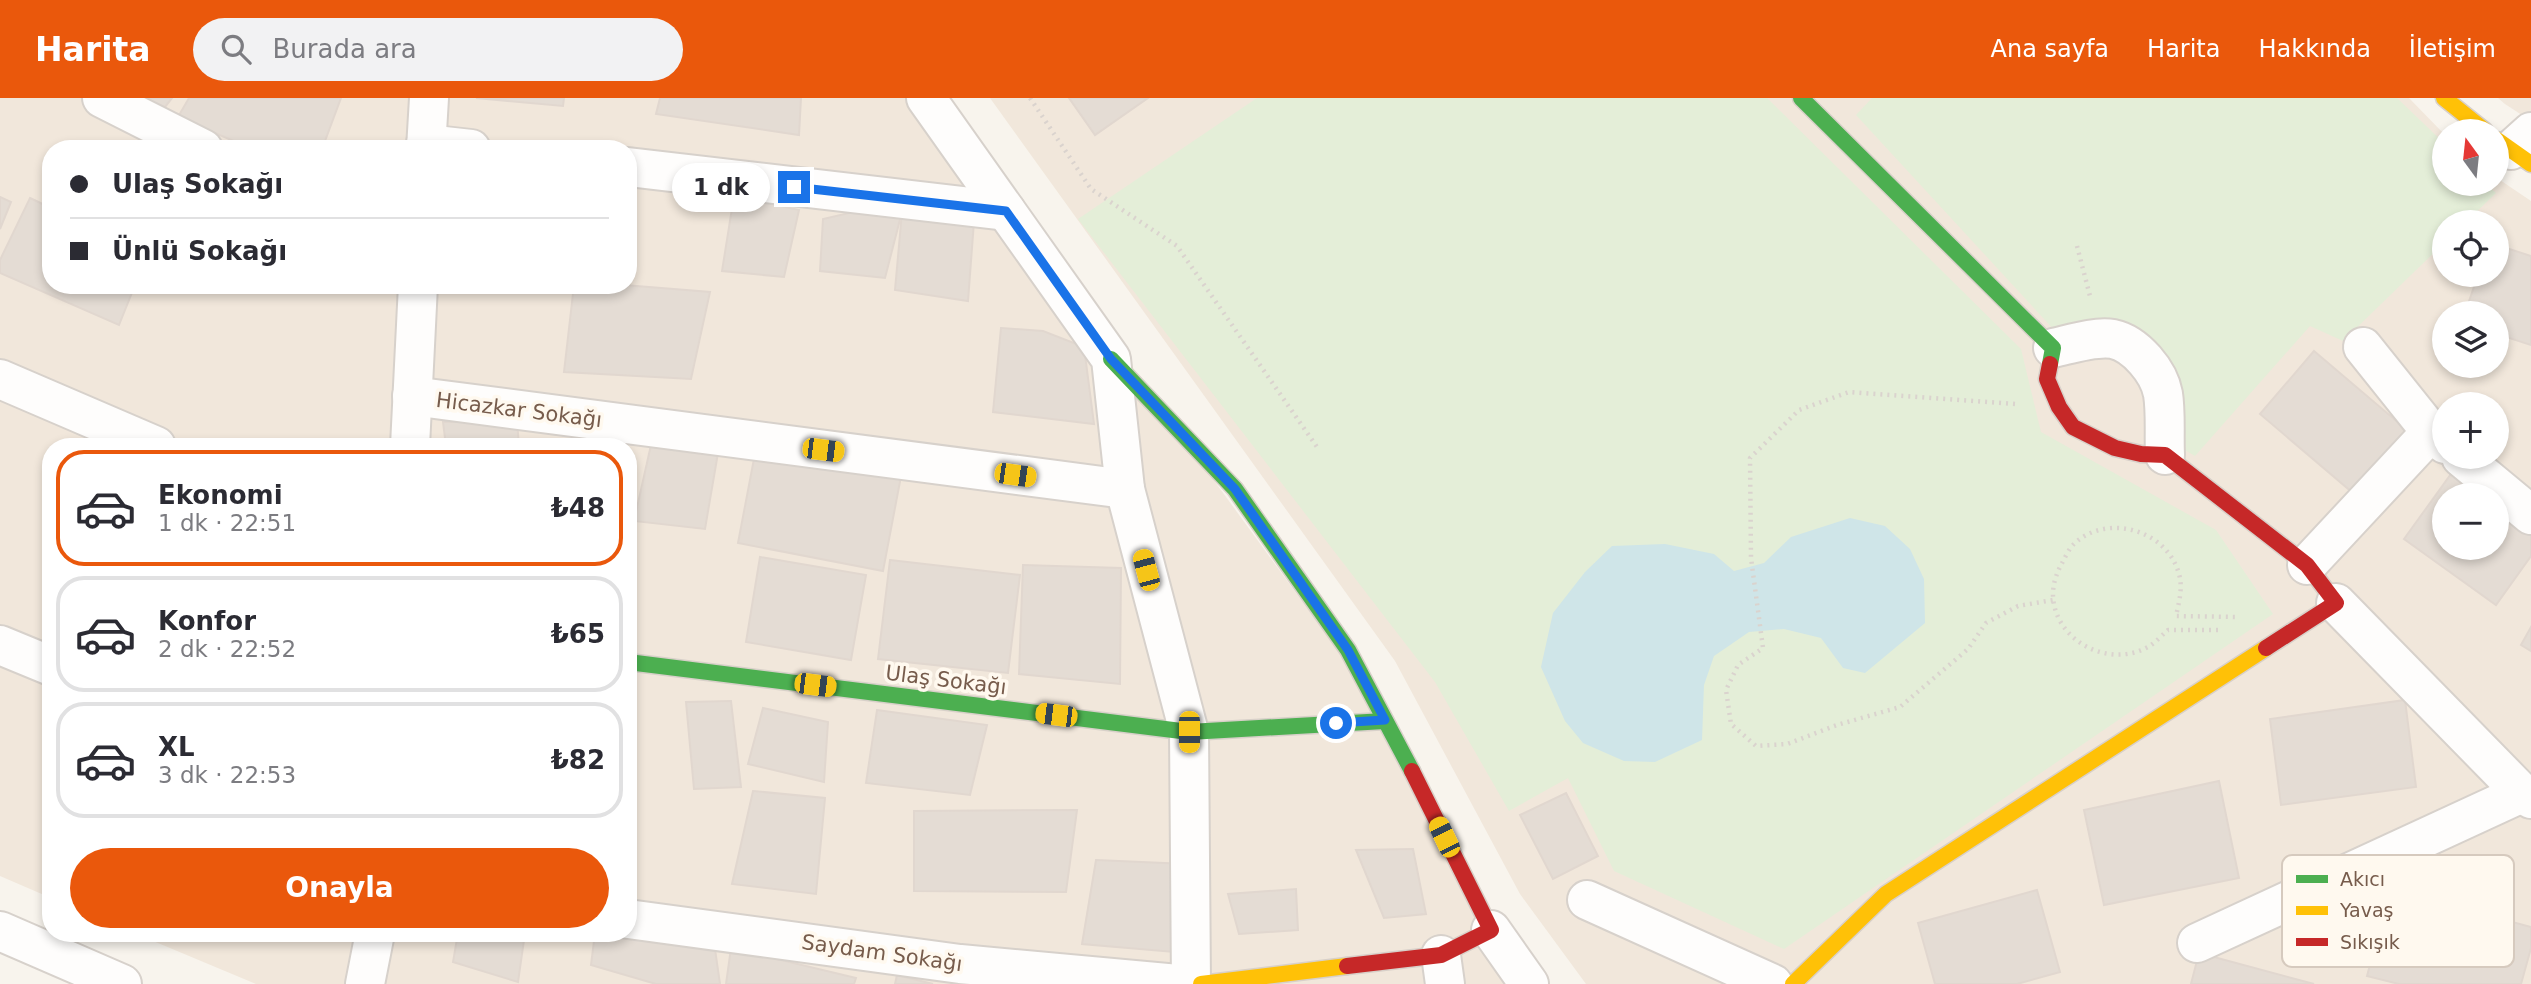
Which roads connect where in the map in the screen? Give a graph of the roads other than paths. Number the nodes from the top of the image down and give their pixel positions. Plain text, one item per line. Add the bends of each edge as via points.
1 (102, 98) edge
2 (429, 98) edge
3 (926, 98) edge
4 (1801, 98) edge
5 (2444, 98) edge
6 (184, 140) edge
7 (426, 140) edge
8 (2511, 143) edge
9 (637, 168) edge
10 (1006, 211) junction
11 (418, 294) edge
12 (2363, 346) dead end
13 (2053, 348) junction
14 (1111, 359) junction
15 (0, 379) edge
16 (412, 396) junction
17 (2432, 431) edge
18 (137, 438) edge
19 (410, 438) edge
20 (2432, 444) edge
21 (2165, 455) junction
22 (2475, 469) edge
23 (1125, 489) junction
24 (2531, 515) edge
25 (2307, 565) junction
26 (2336, 603) junction
27 (0, 645) edge
28 (42, 662) edge
29 (637, 663) edge
30 (1385, 720) junction
31 (1189, 732) junction
32 (2527, 796) edge
33 (2395, 855) edge
34 (1587, 900) dead end
35 (2282, 905) edge
36 (637, 920) edge
37 (1491, 930) junction
38 (0, 931) edge
39 (373, 942) edge
40 (2197, 943) dead end
41 (1443, 970) edge
42 (122, 984) edge
43 (365, 984) edge
44 (1178, 984) edge
45 (1191, 984) edge
46 (1201, 984) edge
47 (1529, 984) edge
48 (1773, 984) edge
49 (1793, 984) edge

1 - 6 street
2 - 7 street
3 - 10 street
4 - 13 street
5 - 8 street
9 - 10 street
10 - 14 street
11 - 16 street
12 - 17 street
13 - 21 street via 2047,379 2073,427 2115,448
13 - 21 street via 2113,339 2132,348 2150,366 2163,392
14 - 23 street
14 - 30 street via 1235,489 1348,650
15 - 18 street
16 - 19 street
16 - 23 street, Hicazkar Sokağı
20 - 25 street
21 - 25 street
22 - 24 street
23 - 31 street
25 - 26 street
26 - 32 street
26 - 49 street via 1886,894
27 - 28 street
29 - 31 street, Ulaş Sokağı
30 - 31 street, Ulaş Sokağı
30 - 37 street
31 - 45 street
32 - 33 street
34 - 48 street
35 - 40 street
36 - 44 street, Saydam Sokağı via 960,964
37 - 41 street
37 - 47 street
38 - 42 street
39 - 43 street
41 - 46 street

